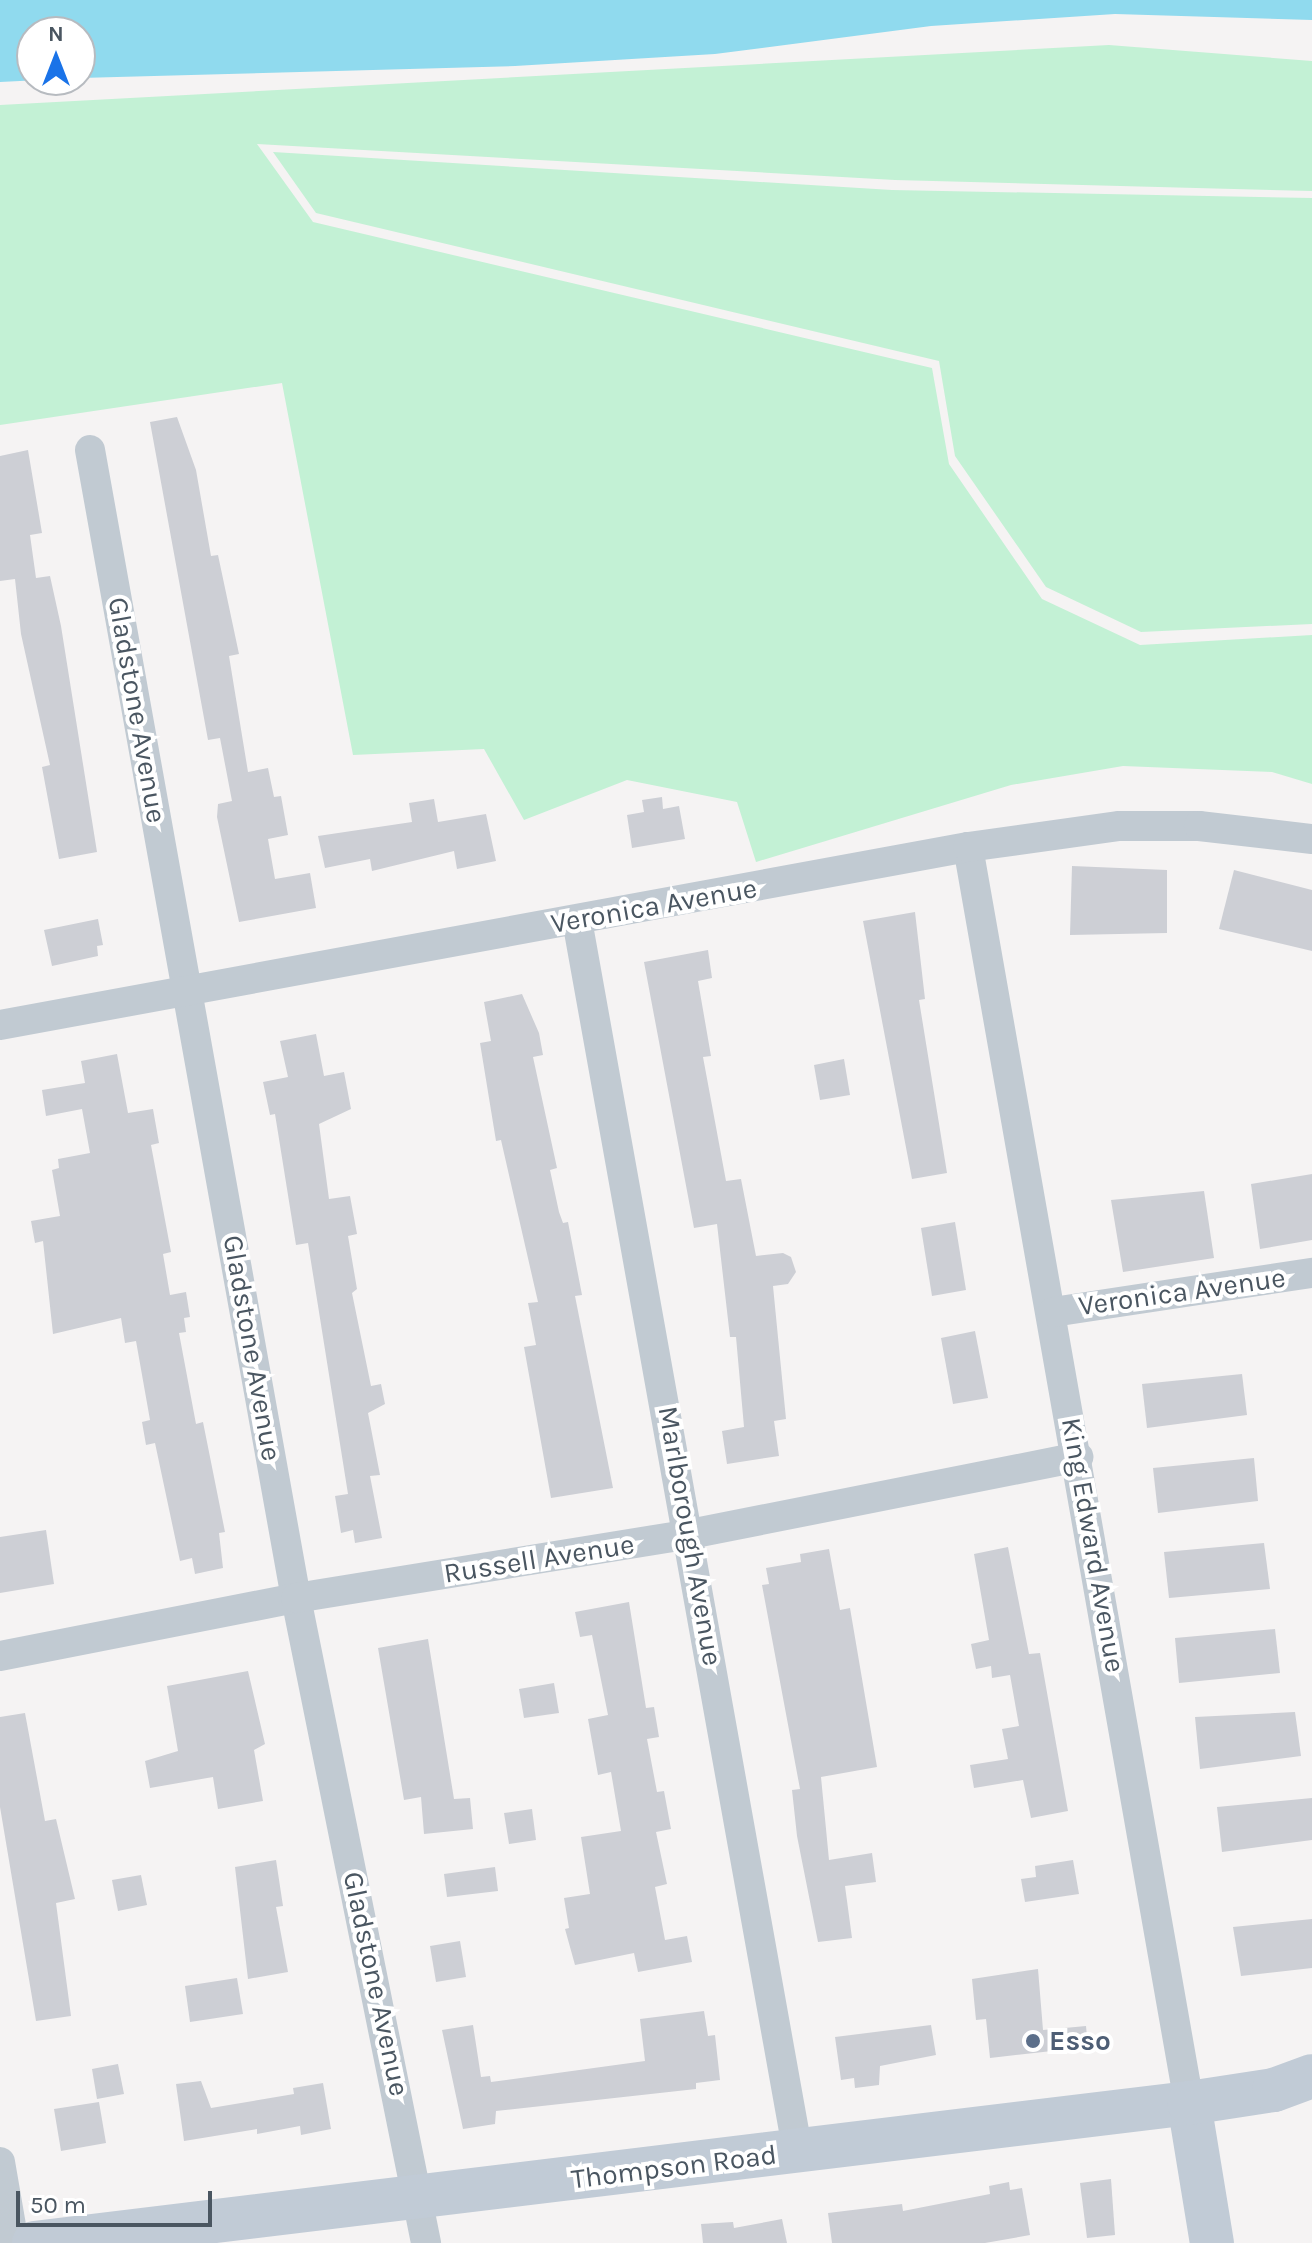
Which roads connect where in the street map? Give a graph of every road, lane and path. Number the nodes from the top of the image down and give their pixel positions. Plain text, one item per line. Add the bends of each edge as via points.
1 (90, 450) dead end
2 (1312, 839) edge
3 (968, 847) junction
4 (577, 920) junction
5 (188, 989) junction
6 (0, 1025) edge
7 (1312, 1273) edge
8 (1053, 1312) junction
9 (1078, 1457) junction
10 (690, 1534) junction
11 (296, 1598) junction
12 (0, 1656) edge
13 (1312, 2076) edge
14 (1189, 2103) junction
15 (798, 2153) junction
16 (0, 2162) edge
17 (419, 2197) junction
18 (14, 2243) edge
19 (34, 2243) edge
20 (426, 2243) edge
21 (1212, 2243) edge

1 - 5 street, Gladstone Avenue
2 - 3 street, Veronica Avenue via 1199,826 1120,826
3 - 4 street, Veronica Avenue
3 - 8 street, King Edward Avenue
4 - 5 street, Veronica Avenue
4 - 10 street, Marlborough Avenue
5 - 6 street, Veronica Avenue
5 - 11 street, Gladstone Avenue
7 - 8 street, Veronica Avenue
8 - 9 street, King Edward Avenue
9 - 10 street, Russell Avenue
9 - 14 street, King Edward Avenue
10 - 11 street, Russell Avenue
10 - 15 street, Marlborough Avenue
11 - 12 street, Russell Avenue
11 - 17 street, Gladstone Avenue
13 - 14 street, Thompson Road via 1274,2090
14 - 15 street, Thompson Road
14 - 21 street, King Edward Avenue
15 - 17 street, Thompson Road
16 - 18 street
17 - 19 street, Thompson Road
17 - 20 street, Gladstone Avenue

